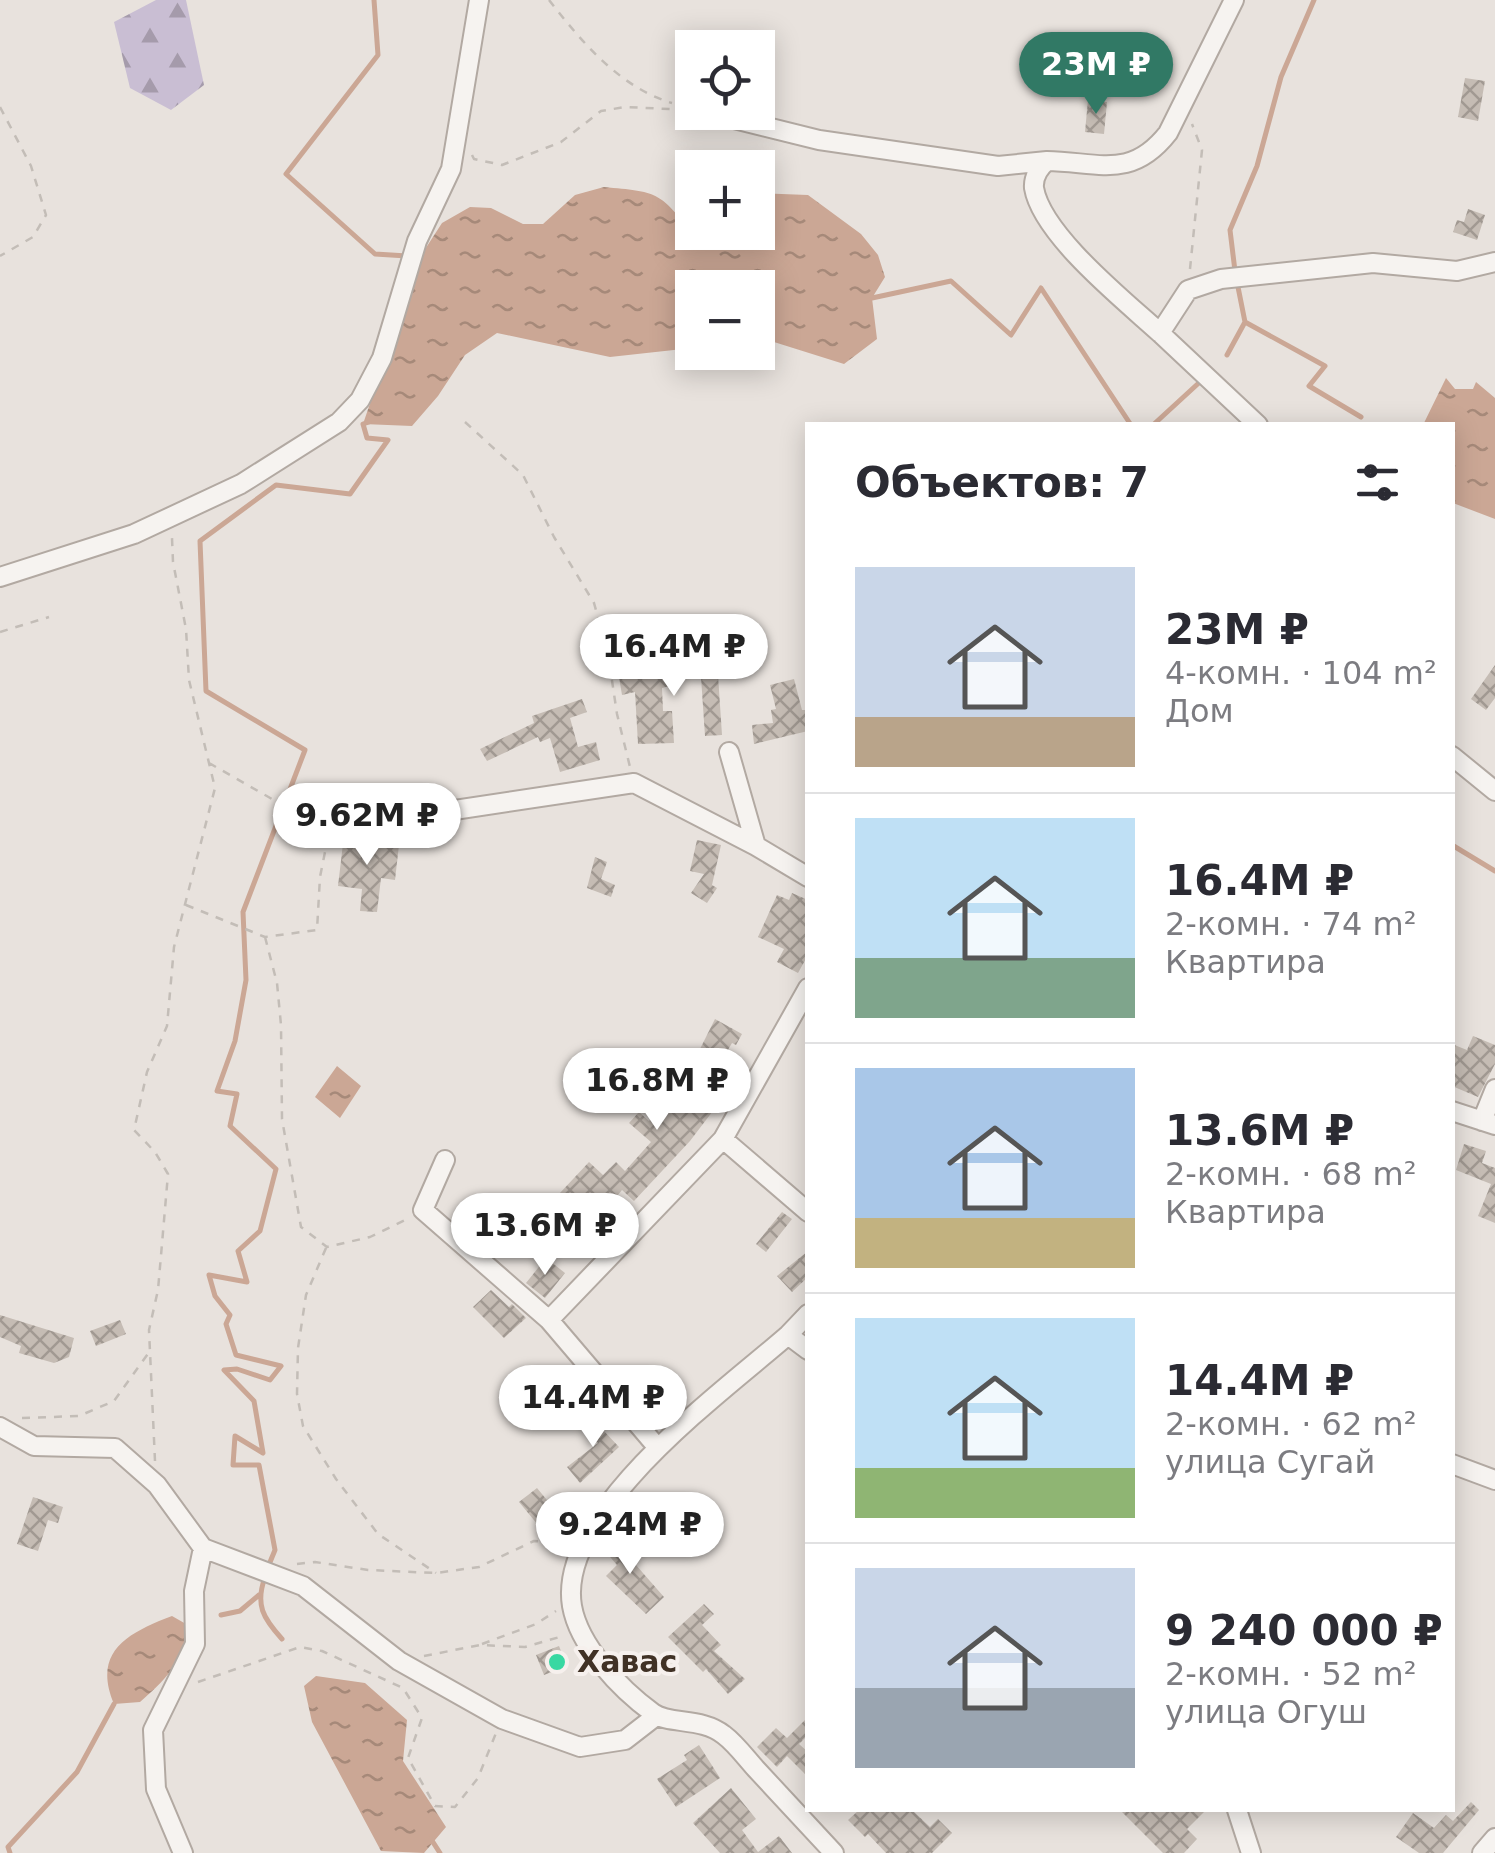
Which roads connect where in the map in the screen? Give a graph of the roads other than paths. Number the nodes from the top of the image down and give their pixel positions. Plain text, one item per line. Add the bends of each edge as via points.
1 (479, 0) edge
2 (1234, 0) edge
3 (775, 129) edge
4 (1048, 161) junction
5 (998, 166) junction
6 (1034, 188) junction
7 (1495, 262) edge
8 (1160, 333) junction
9 (1255, 422) edge
10 (0, 576) edge
11 (729, 752) dead end
12 (1455, 758) edge
13 (1495, 791) edge
14 (355, 825) road end
15 (756, 846) junction
16 (805, 875) edge
17 (805, 993) edge
18 (1495, 1088) edge
19 (1455, 1112) edge
20 (1488, 1123) edge
21 (722, 1140) junction
22 (445, 1160) dead end
23 (805, 1209) edge
24 (805, 1317) edge
25 (549, 1320) junction
26 (788, 1334) junction
27 (805, 1348) edge
28 (0, 1428) edge
29 (658, 1448) junction
30 (1455, 1465) edge
31 (1495, 1480) edge
32 (203, 1548) junction
33 (656, 1716) junction
34 (1238, 1812) edge
35 (1495, 1838) edge
36 (183, 1853) edge
37 (834, 1853) edge
38 (1251, 1853) edge
39 (1482, 1853) edge

1 - 10 street via 452,169 416,241 382,358 360,400 339,422 241,484 134,534
2 - 4 street via 1156,148 1113,166
3 - 5 street
4 - 5 street
4 - 6 street
5 - 6 street
6 - 8 street via 1064,242
7 - 8 street via 1457,271 1373,263 1221,279 1188,290
8 - 9 street
11 - 15 street
12 - 13 street
14 - 15 street via 634,784
15 - 16 street
17 - 21 street
18 - 20 street
19 - 20 street
21 - 23 street
21 - 25 street
22 - 25 street via 424,1210
24 - 26 street
25 - 29 street
26 - 27 street
26 - 29 street
28 - 32 street via 34,1446 115,1448 157,1484
29 - 33 street via 608,1502 576,1556 571,1579 571,1603 590,1652
30 - 31 street
32 - 33 street via 303,1586 399,1660 502,1719 580,1746 625,1740
32 - 36 street via 194,1591 195,1644 153,1730 156,1789
33 - 37 street via 724,1734
34 - 38 street
35 - 39 street

